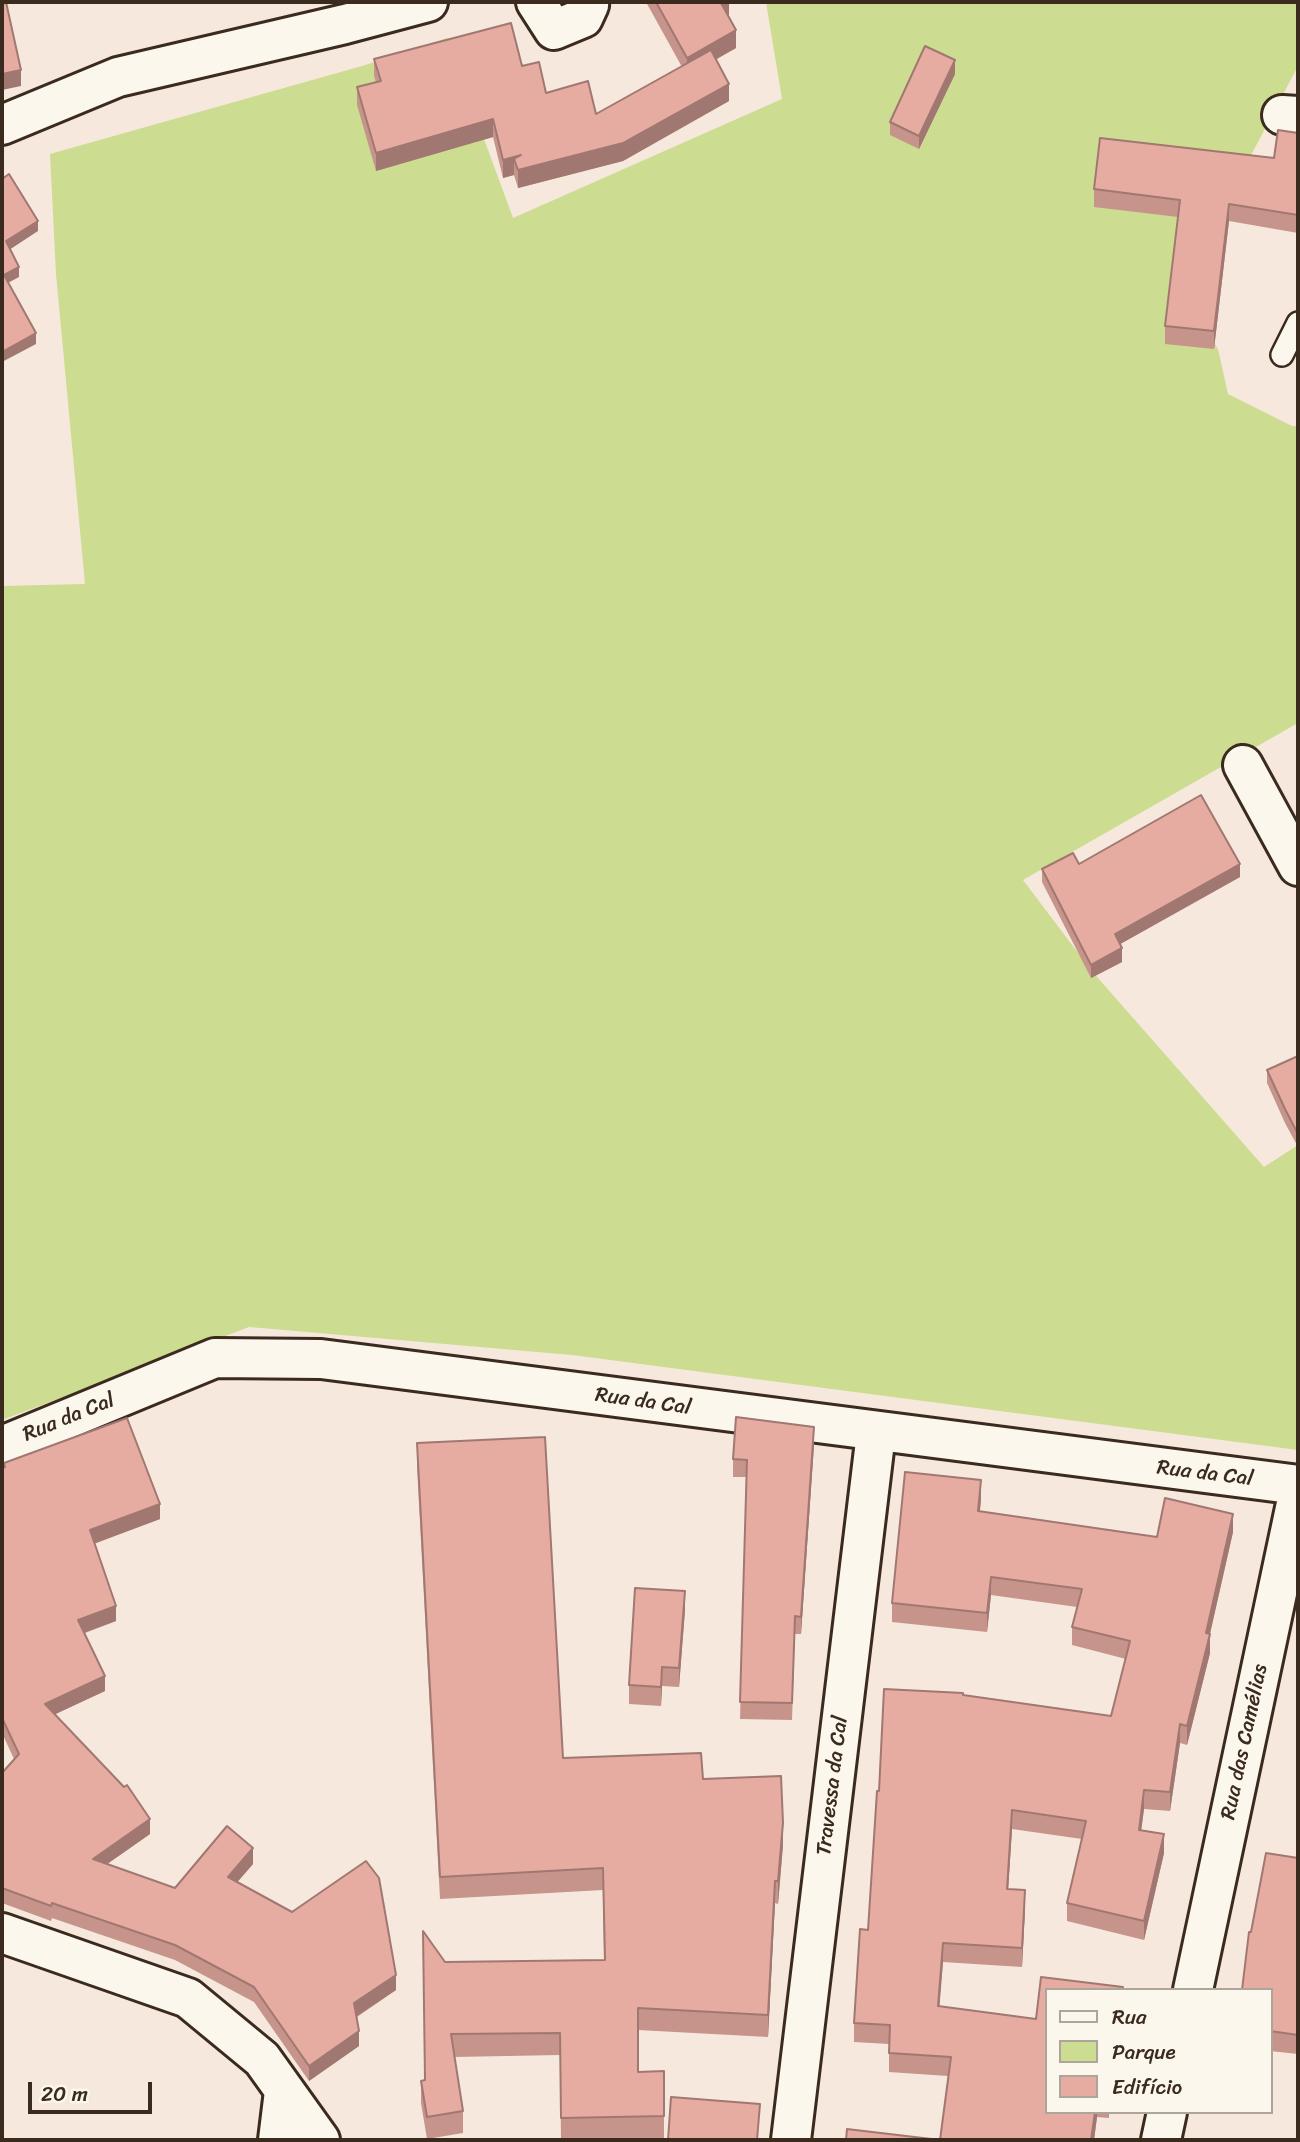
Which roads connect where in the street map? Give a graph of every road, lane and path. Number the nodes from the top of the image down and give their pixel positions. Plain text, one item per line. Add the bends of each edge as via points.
1 (428, 2) edge
2 (536, 2) edge
3 (587, 2) edge
4 (339, 13) edge
5 (2, 125) edge
6 (1298, 323) edge
7 (1282, 355) dead end
8 (1243, 765) dead end
9 (1298, 866) edge
10 (876, 1433) junction
11 (2, 1446) edge
12 (1298, 1485) edge
13 (1298, 1493) edge
14 (2, 1933) edge
15 (1193, 1988) edge
16 (285, 2091) junction
17 (1167, 2114) edge
18 (278, 2140) edge
19 (320, 2140) edge
20 (791, 2140) edge
21 (1161, 2140) edge

1 - 4 street
2 - 3 street via 554,30 583,18
4 - 5 street via 118,77
6 - 7 lane
8 - 9 street
10 - 11 street, Rua da Cal via 321,1359 215,1358
10 - 12 street, Rua da Cal
10 - 20 street, Travessa da Cal
13 - 15 street, Rua das Camélias
14 - 16 street via 188,1998 262,2059
16 - 18 street
16 - 19 street
17 - 21 street

